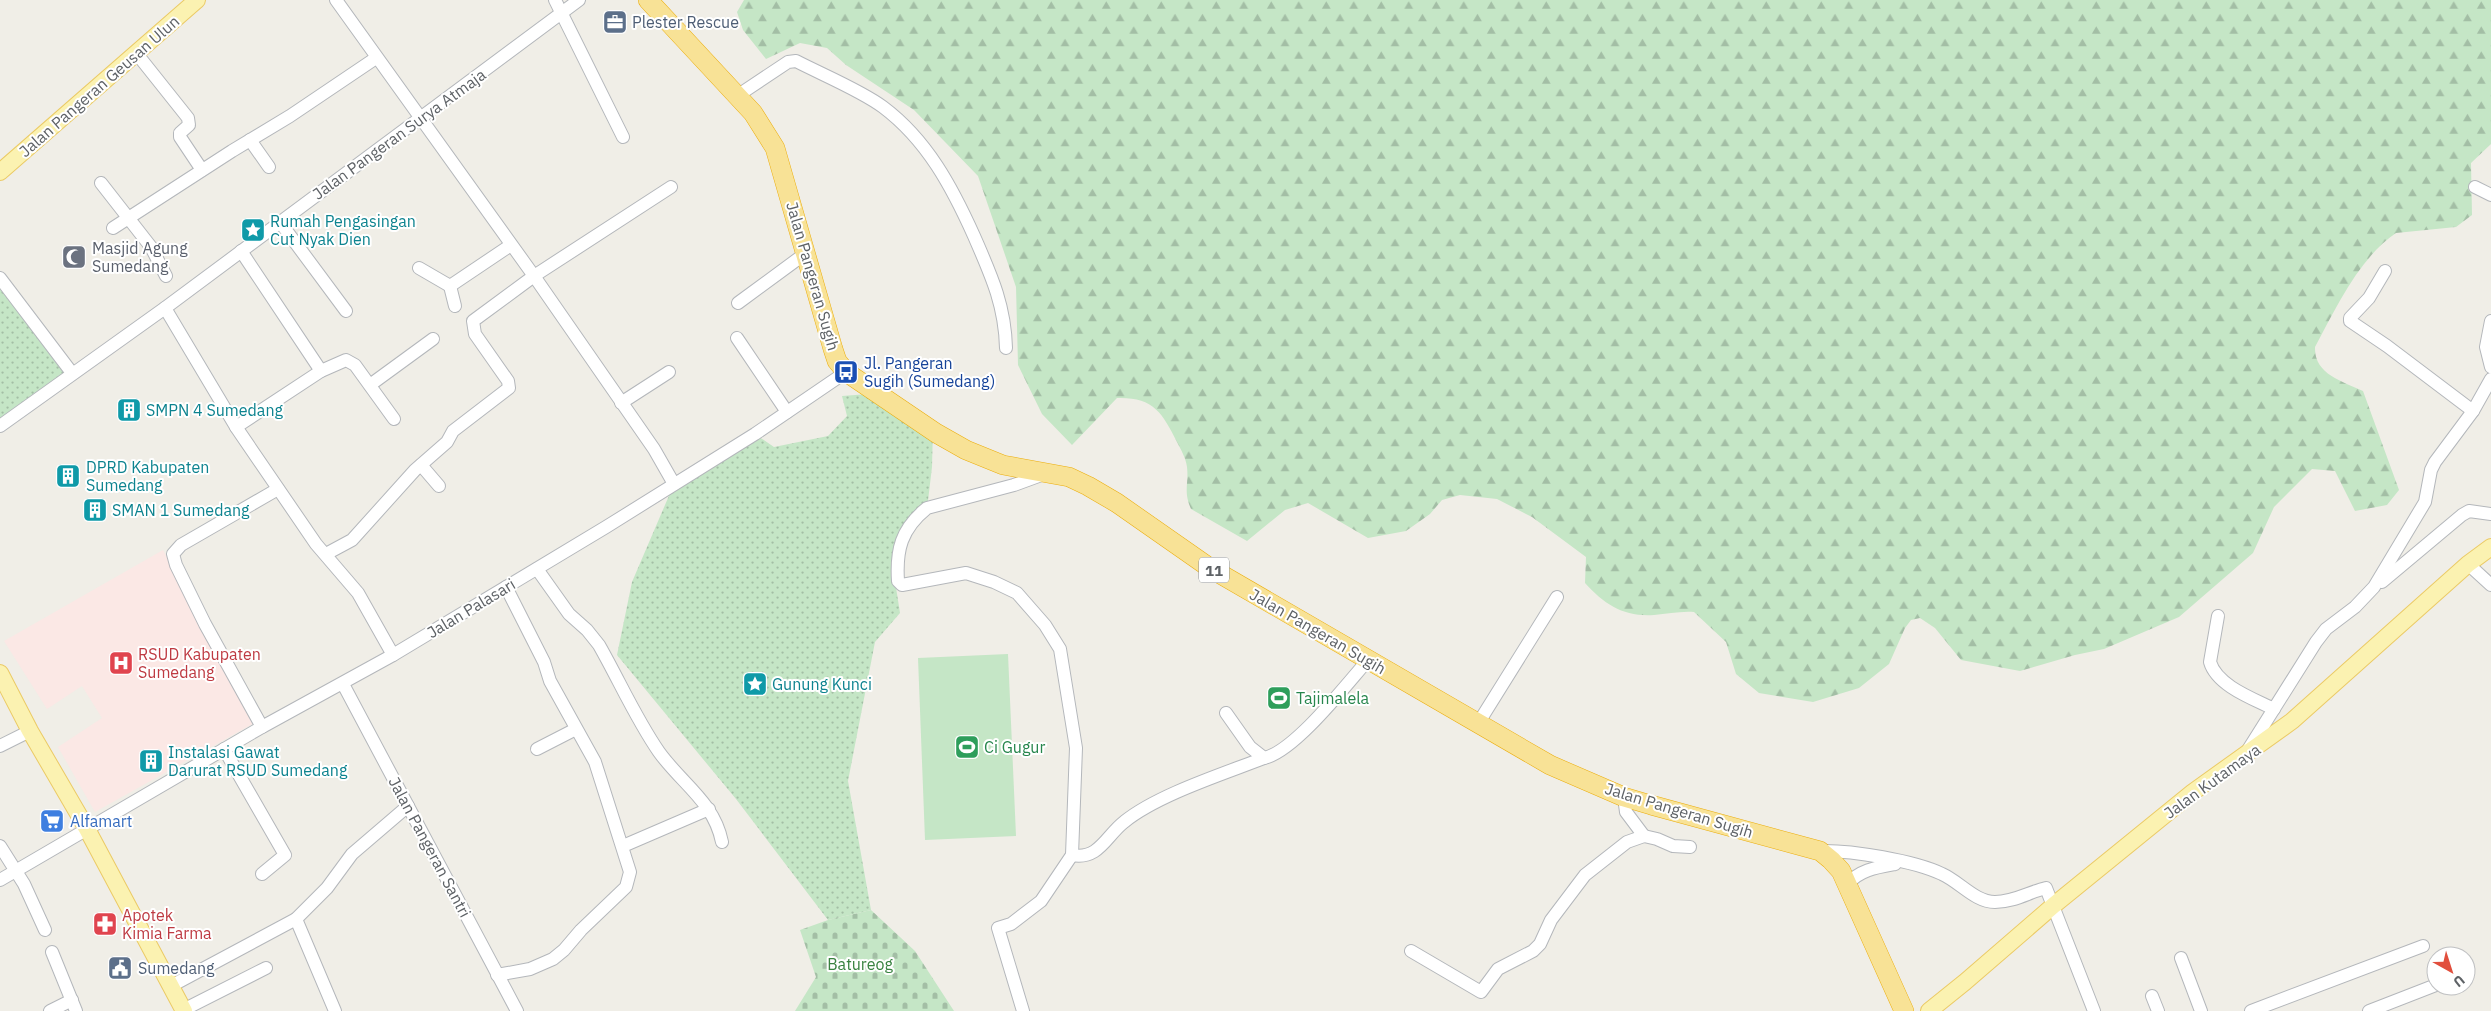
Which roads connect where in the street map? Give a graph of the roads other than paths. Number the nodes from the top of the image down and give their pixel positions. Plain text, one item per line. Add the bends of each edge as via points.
1 (197, 0) edge
2 (336, 0) edge
3 (555, 0) edge
4 (579, 0) edge
5 (648, 0) edge
6 (563, 13) junction
7 (137, 54) junction
8 (376, 58) junction
9 (737, 96) junction
10 (421, 120) junction
11 (622, 137) dead end
12 (250, 140) junction
13 (269, 167) dead end
14 (202, 170) junction
15 (0, 172) edge
16 (102, 183) dead end
17 (671, 187) dead end
18 (2475, 187) dead end
19 (2491, 195) edge
20 (128, 219) junction
21 (280, 222) junction
22 (114, 228) dead end
23 (511, 245) junction
24 (241, 251) junction
25 (806, 253) junction
26 (420, 268) dead end
27 (2385, 271) dead end
28 (166, 276) dead end
29 (534, 276) junction
30 (0, 278) edge
31 (450, 286) junction
32 (738, 303) dead end
33 (456, 306) dead end
34 (165, 308) junction
35 (346, 311) dead end
36 (2491, 321) edge
37 (737, 338) dead end
38 (433, 339) dead end
39 (1006, 348) dead end
40 (2491, 367) edge
41 (321, 371) junction
42 (669, 372) dead end
43 (846, 372) junction
44 (72, 373) junction
45 (2491, 379) edge
46 (370, 385) junction
47 (622, 403) junction
48 (2473, 411) junction
49 (787, 412) junction
50 (394, 418) dead end
51 (0, 426) edge
52 (236, 427) junction
53 (421, 465) junction
54 (1048, 472) junction
55 (674, 484) junction
56 (439, 486) dead end
57 (278, 489) junction
58 (2491, 514) edge
59 (2491, 547) edge
60 (326, 554) junction
61 (2468, 564) junction
62 (537, 569) junction
63 (2491, 585) edge
64 (506, 587) junction
65 (1557, 597) dead end
66 (2366, 597) junction
67 (2218, 616) dead end
68 (393, 655) junction
69 (1368, 660) junction
70 (0, 673) edge
71 (342, 684) junction
72 (2274, 709) junction
73 (1226, 713) dead end
74 (1479, 722) junction
75 (262, 727) junction
76 (576, 729) junction
77 (30, 731) junction
78 (0, 746) edge
79 (224, 749) junction
80 (537, 750) dead end
81 (2244, 756) junction
82 (1264, 758) junction
83 (1624, 797) junction
84 (408, 806) junction
85 (709, 809) junction
86 (87, 829) junction
87 (1644, 836) junction
88 (722, 842) dead end
89 (0, 846) edge
90 (623, 846) junction
91 (1690, 847) dead end
92 (1820, 851) junction
93 (1072, 855) junction
94 (1903, 863) junction
95 (15, 871) junction
96 (262, 874) dead end
97 (0, 880) edge
98 (1847, 885) junction
99 (2054, 904) junction
100 (296, 919) junction
101 (45, 930) dead end
102 (2423, 946) dead end
103 (1411, 951) dead end
104 (52, 952) dead end
105 (2181, 958) dead end
106 (266, 968) dead end
107 (497, 975) junction
108 (171, 986) junction
109 (2426, 989) edge
110 (2152, 996) dead end
111 (74, 1006) edge
112 (50, 1011) edge
113 (183, 1011) edge
114 (335, 1011) edge
115 (517, 1011) edge
116 (1023, 1011) edge
117 (1904, 1011) edge
118 (1929, 1011) edge
119 (2094, 1011) edge
120 (2158, 1011) edge
121 (2201, 1011) edge
122 (2251, 1011) edge
123 (2369, 1011) edge

1 - 7 main road, Jalan Pangeran Geusan Ulun
2 - 8 street
3 - 6 street
4 - 6 street, Jalan Pangeran Surya Atmaja
5 - 9 highway, Jalan Pangeran Sugih / 11
6 - 10 street, Jalan Pangeran Surya Atmaja
6 - 11 street
7 - 14 street via 188,118 189,125 180,136
7 - 15 main road, Jalan Pangeran Geusan Ulun
8 - 10 street
8 - 12 street
9 - 25 highway, Jalan Pangeran Sugih / 11 via 766,131 775,148
9 - 39 street via 788,62 796,61 882,106 908,128 936,161 959,202 988,267 999,293 1006,326
10 - 21 street, Jalan Pangeran Surya Atmaja
10 - 23 street
12 - 13 street
12 - 14 street
14 - 20 street
16 - 20 street
17 - 29 street
18 - 19 street
20 - 22 street
20 - 28 street via 151,247
21 - 24 street, Jalan Pangeran Surya Atmaja
21 - 35 street
23 - 29 street
23 - 31 street
24 - 34 street, Jalan Pangeran Surya Atmaja
24 - 41 street
25 - 32 street
25 - 43 highway, Jalan Pangeran Sugih / 11 via 832,349
26 - 31 street
27 - 48 street via 2377,288 2350,321
29 - 47 street
29 - 53 street via 473,321 474,334 508,381 509,388 455,429
30 - 44 street
31 - 33 street
34 - 44 street, Jalan Pangeran Surya Atmaja
34 - 52 street
36 - 40 street via 2486,347
37 - 49 street
38 - 46 street
41 - 46 street via 349,361
41 - 52 street
42 - 47 street
43 - 49 street, Jalan Palasari
43 - 54 highway, Jalan Pangeran Sugih / 11 via 936,434 966,450 1003,465
44 - 51 street, Jalan Pangeran Surya Atmaja
45 - 48 street
46 - 50 street
47 - 55 street via 654,448
48 - 66 street via 2435,462 2421,509
49 - 55 street, Jalan Palasari
52 - 57 street
53 - 56 street
53 - 60 street via 358,534
54 - 69 highway, Jalan Pangeran Sugih / 11 via 1075,480 1117,502 1210,568
54 - 93 street via 1014,485 927,508 916,517 900,545 898,581 904,585 940,576 966,574 994,582 1017,593 1045,625 1060,649 1076,748
55 - 62 street, Jalan Palasari
57 - 60 street
57 - 75 street via 181,546 173,554 205,624
58 - 66 street via 2469,511 2462,515 2410,556
59 - 61 main road, Jalan Kutamaya
60 - 68 street via 358,592
61 - 63 street
61 - 81 main road, Jalan Kutamaya via 2292,721
62 - 64 street, Jalan Palasari
62 - 85 street via 569,614 588,630 599,645 658,750
64 - 68 street, Jalan Palasari
64 - 76 street
65 - 74 street
66 - 72 street via 2326,629
67 - 72 street via 2210,662 2212,668 2242,694
68 - 71 street, Jalan Palasari
69 - 74 highway, Jalan Pangeran Sugih / 11
69 - 82 street via 1294,741 1275,755
70 - 77 main road
71 - 75 street, Jalan Palasari
71 - 84 street, Jalan Pangeran Santri
72 - 81 street
73 - 82 street via 1250,747
74 - 83 highway, Jalan Pangeran Sugih / 11 via 1550,765
75 - 79 street, Jalan Palasari
76 - 80 street
76 - 90 street via 596,762
77 - 78 street
77 - 86 main road
79 - 86 street, Jalan Palasari
79 - 96 street via 285,855
81 - 99 main road, Jalan Kutamaya via 2193,792
82 - 93 street via 1158,801 1124,822 1095,852
83 - 87 street via 1626,812
83 - 92 highway, Jalan Pangeran Sugih / 11
84 - 100 street via 352,854 327,888
84 - 107 street, Jalan Pangeran Santri
85 - 88 street
85 - 90 street
86 - 95 street, Jalan Palasari
86 - 108 main road
87 - 91 street via 1673,846
87 - 103 street via 1627,842 1585,875 1551,920 1540,944 1498,969 1481,992
89 - 95 street
90 - 107 street via 630,872 626,887 553,959
92 - 94 street via 1845,851
92 - 98 highway, Jalan Pangeran Sugih / 11 via 1836,864
93 - 116 street via 1041,901 1011,924 998,928
94 - 98 street via 1860,873
94 - 99 street via 1944,874 1981,899 1995,902 2022,898 2046,888
95 - 97 street, Jalan Palasari
95 - 101 street
98 - 117 highway, Jalan Pangeran Sugih / 11
99 - 118 main road, Jalan Kutamaya
99 - 119 street
100 - 108 street
100 - 114 street
102 - 122 street
104 - 111 street
105 - 121 street
106 - 113 street
107 - 115 street, Jalan Pangeran Santri
108 - 113 main road
109 - 123 street
110 - 120 street
111 - 112 street

